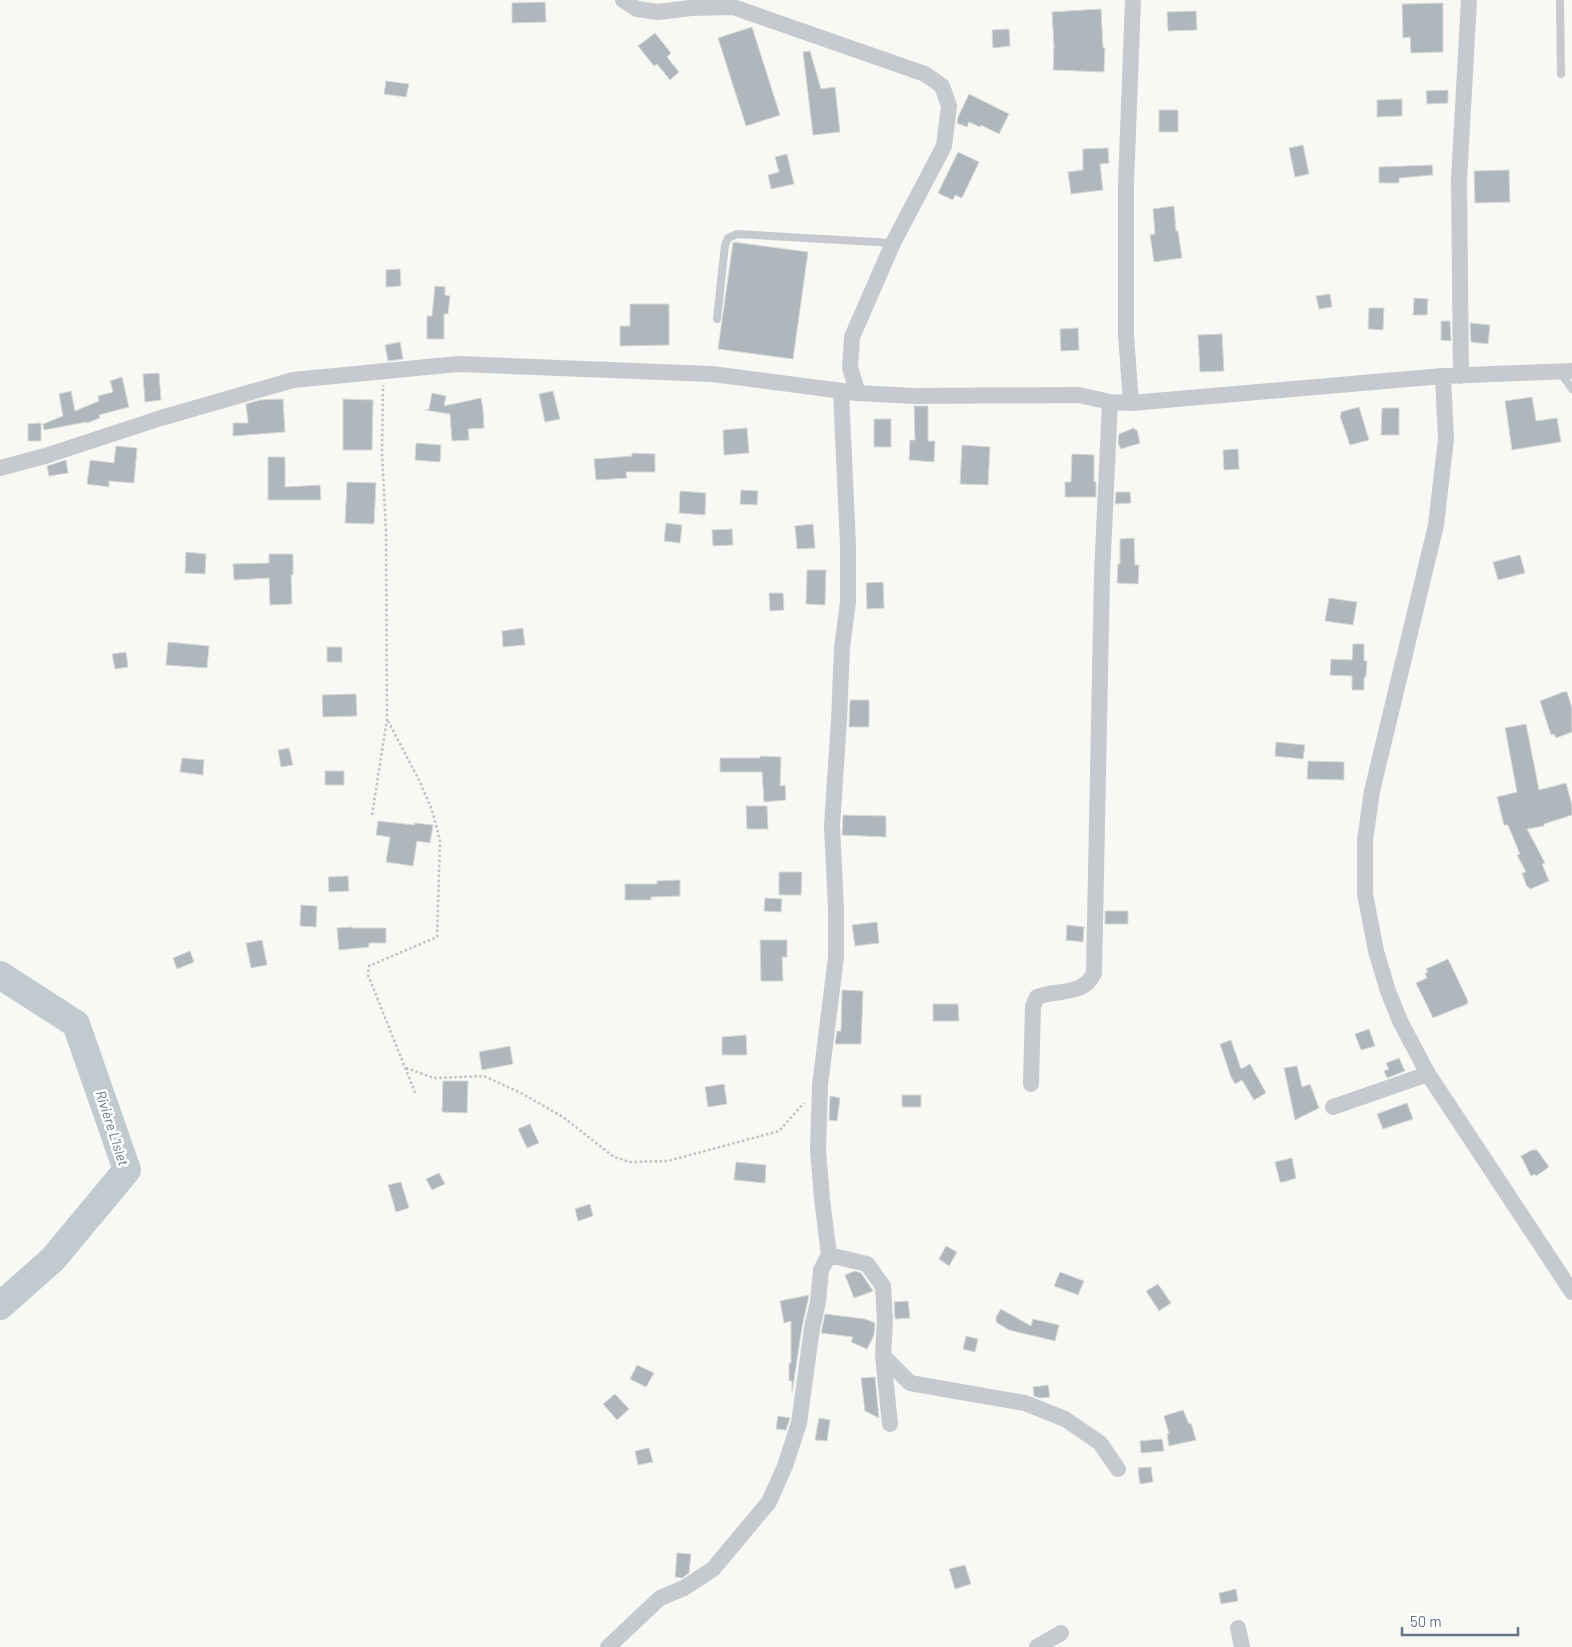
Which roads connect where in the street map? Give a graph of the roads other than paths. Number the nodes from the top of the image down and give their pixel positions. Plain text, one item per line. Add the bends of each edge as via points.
1 (623, 0) edge
2 (1133, 0) edge
3 (1469, 0) edge
4 (1560, 0) edge
5 (656, 6) edge
6 (1561, 74) dead end
7 (892, 243) junction
8 (717, 319) dead end
9 (1566, 372) edge
10 (1443, 376) junction
11 (1461, 376) junction
12 (1572, 389) edge
13 (841, 392) junction
14 (858, 393) junction
15 (1110, 402) junction
16 (1132, 403) junction
17 (0, 468) edge
18 (1428, 1074) junction
19 (1031, 1084) dead end
20 (1333, 1107) dead end
21 (829, 1255) junction
22 (1572, 1292) edge
23 (883, 1356) junction
24 (890, 1424) dead end
25 (1118, 1469) dead end
26 (1238, 1628) dead end
27 (1061, 1633) dead end
28 (608, 1647) edge
29 (1037, 1647) edge
30 (1242, 1647) edge

1 - 5 street via 636,9
2 - 16 street via 1126,213 1126,335
3 - 11 street via 1459,180
4 - 6 lane
5 - 7 street via 732,7 925,74 942,86 949,106 944,146
7 - 8 lane via 737,234 728,238 725,245
7 - 14 street via 852,337 850,368
9 - 11 street
9 - 12 lane
10 - 11 street
10 - 16 street
10 - 18 street via 1446,439 1436,525 1374,782 1365,840 1365,894 1376,951 1400,1021
13 - 14 street
13 - 17 street via 712,374 458,364 293,380
13 - 21 street via 848,602 842,648 832,826 836,957 820,1085 818,1150
14 - 15 street via 1079,395
15 - 16 street
15 - 19 street via 1102,574 1094,973 1090,982 1080,989 1037,997 1033,1006
18 - 20 street
18 - 22 street
21 - 23 street via 867,1264 883,1286 886,1320
21 - 28 street via 821,1270 799,1423 769,1502 713,1569 684,1588 660,1598
23 - 24 street
23 - 25 street via 910,1383 1025,1403 1065,1418 1100,1443
26 - 30 street
27 - 29 street

